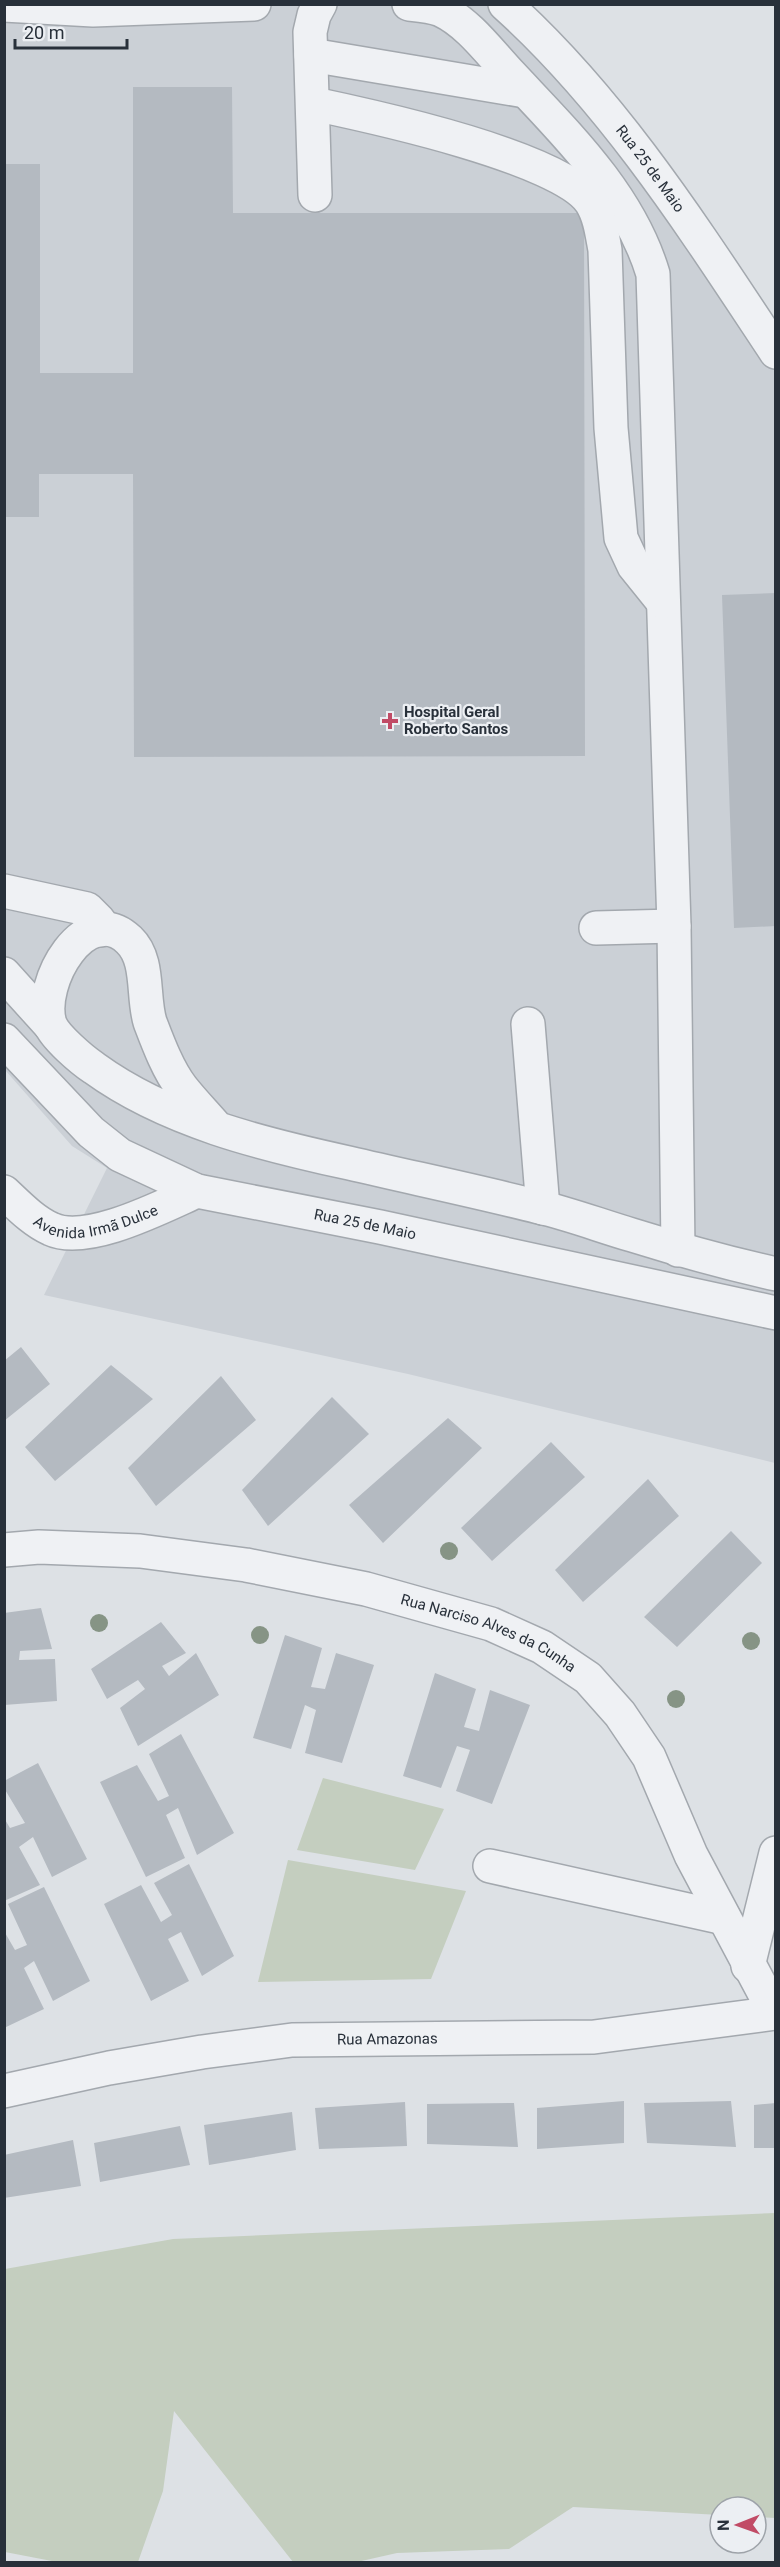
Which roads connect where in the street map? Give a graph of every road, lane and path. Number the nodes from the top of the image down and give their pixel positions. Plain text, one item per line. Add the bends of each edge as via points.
1 (254, 4) edge
2 (320, 4) edge
3 (409, 4) edge
4 (505, 4) edge
5 (4, 5) edge
6 (311, 55) junction
7 (525, 91) junction
8 (314, 104) junction
9 (315, 195) dead end
10 (776, 352) edge
11 (663, 602) junction
12 (4, 891) edge
13 (674, 926) junction
14 (596, 928) dead end
15 (101, 930) junction
16 (4, 974) edge
17 (528, 1024) dead end
18 (50, 1025) junction
19 (4, 1040) edge
20 (216, 1127) junction
21 (4, 1191) edge
22 (197, 1191) junction
23 (543, 1208) junction
24 (678, 1250) junction
25 (776, 1274) edge
26 (776, 1313) edge
27 (4, 1551) edge
28 (776, 1853) edge
29 (490, 1866) dead end
30 (724, 1918) junction
31 (748, 1966) junction
32 (775, 2013) edge
33 (4, 2091) edge

1 - 5 street via 93,10
2 - 6 street via 310,32
3 - 7 street via 440,10 466,27
4 - 10 street, Rua 25 de Maio via 541,37 622,133 699,237
6 - 7 street
6 - 8 street
7 - 11 street via 584,154 627,215 644,245 653,274
8 - 9 street
8 - 11 street via 388,120 514,157 569,183 591,202 600,222 605,250 611,428 621,538 634,566
11 - 13 street
12 - 15 street via 87,909 99,921
13 - 14 street
13 - 24 street
15 - 18 street via 82,938 65,955 54,975 47,998
15 - 20 street via 116,931 137,949 149,1019 164,1054 181,1086
16 - 18 street
17 - 23 street
18 - 20 street via 93,1068 167,1108
19 - 22 street, Rua 25 de Maio via 91,1132 120,1155
20 - 23 street via 292,1150
21 - 22 street, Avenida Irmã Dulce via 29,1215 53,1230 75,1233 142,1215
22 - 26 street, Rua 25 de Maio
23 - 24 street
24 - 25 street
27 - 30 street, Rua Narciso Alves da Cunha via 39,1547 140,1551 246,1565 366,1589 491,1624 542,1647 588,1678 620,1714 649,1757 691,1855
28 - 31 street
29 - 30 street
30 - 31 street, Rua Narciso Alves da Cunha
31 - 32 street, Rua Narciso Alves da Cunha
32 - 33 street, Rua Amazonas via 594,2037 292,2040 109,2068

